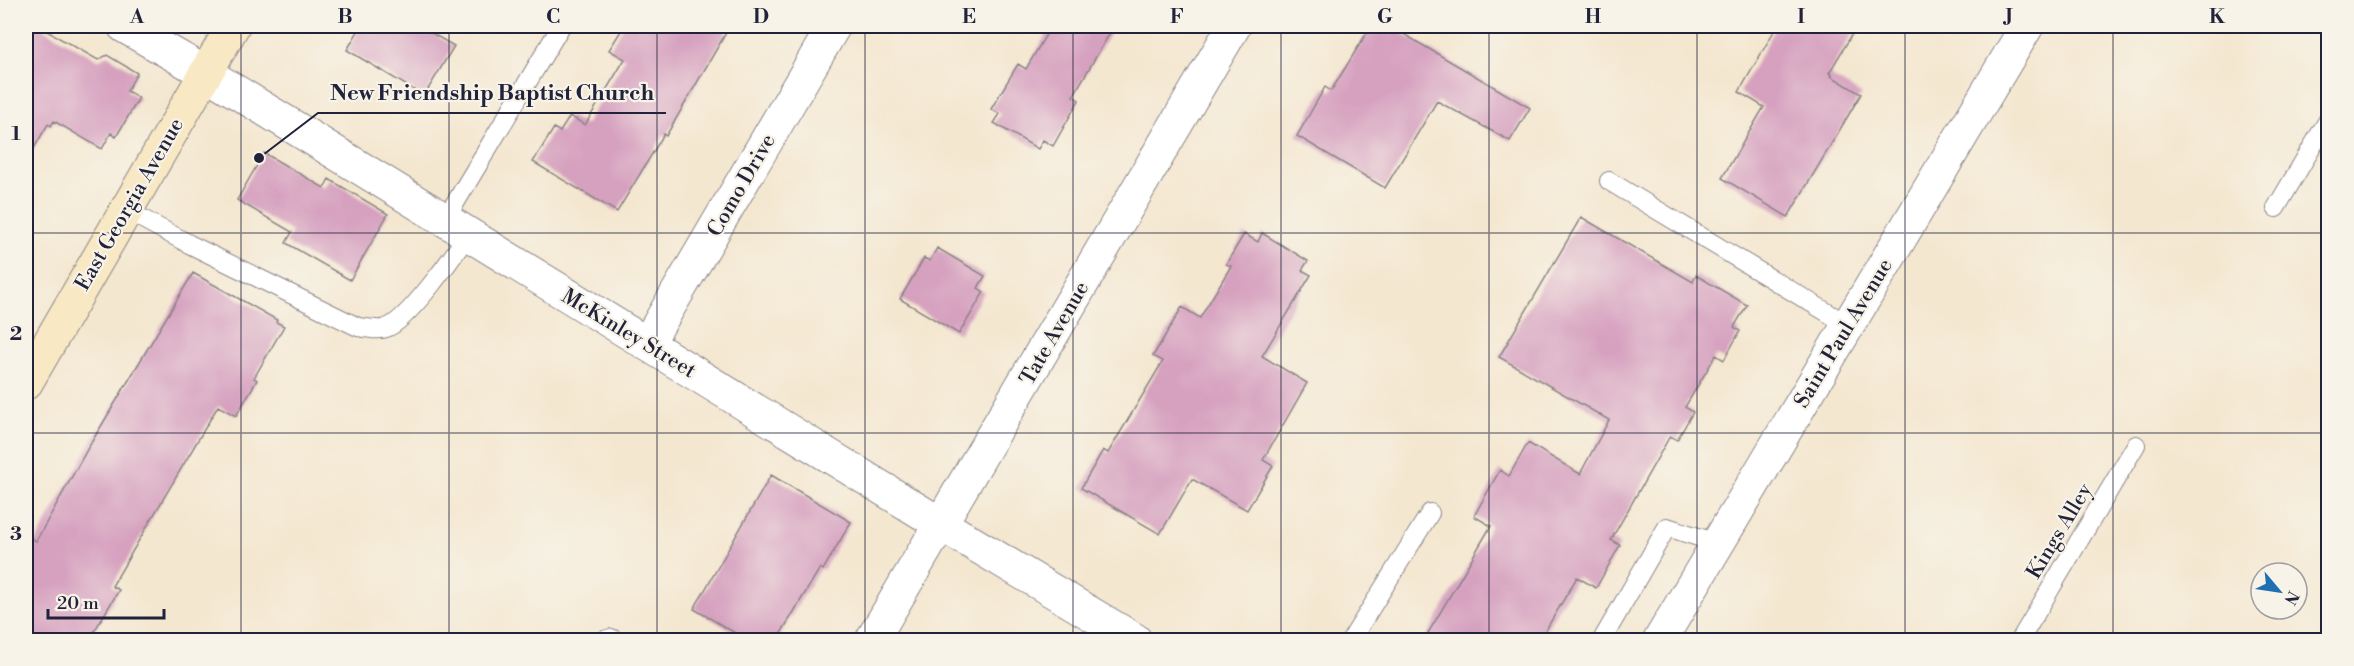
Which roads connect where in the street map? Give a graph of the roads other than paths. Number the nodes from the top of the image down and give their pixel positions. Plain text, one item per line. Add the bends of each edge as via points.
1 (124, 26) edge
2 (233, 26) edge
3 (561, 26) edge
4 (834, 26) edge
5 (1234, 26) edge
6 (2027, 26) edge
7 (204, 72) junction
8 (2328, 120) edge
9 (1609, 181) dead end
10 (2276, 208) dead end
11 (126, 210) junction
12 (456, 227) junction
13 (1848, 325) junction
14 (647, 344) junction
15 (26, 382) edge
16 (2136, 445) dead end
17 (1430, 513) dead end
18 (942, 525) junction
19 (1718, 543) junction
20 (604, 640) edge
21 (615, 640) edge
22 (872, 640) edge
23 (1136, 640) edge
24 (1351, 640) edge
25 (1602, 640) edge
26 (1660, 640) edge
27 (2020, 640) edge

1 - 7 street, McKinley Street
2 - 7 street, East Georgia Avenue
3 - 12 lane
4 - 14 street, Como Drive
5 - 18 street, Tate Avenue
6 - 13 street, Saint Paul Avenue
7 - 11 street, East Georgia Avenue
7 - 12 street, McKinley Street
8 - 10 lane
9 - 13 lane
11 - 12 lane via 358,327 386,328 410,310 454,256
11 - 15 street, East Georgia Avenue
12 - 14 street, McKinley Street
13 - 19 street, Saint Paul Avenue
14 - 18 street, McKinley Street
16 - 27 lane, Kings Alley
17 - 24 lane
18 - 22 street, Tate Avenue
18 - 23 street, McKinley Street
19 - 25 lane via 1667,527
19 - 26 street, Saint Paul Avenue
20 - 21 lane

